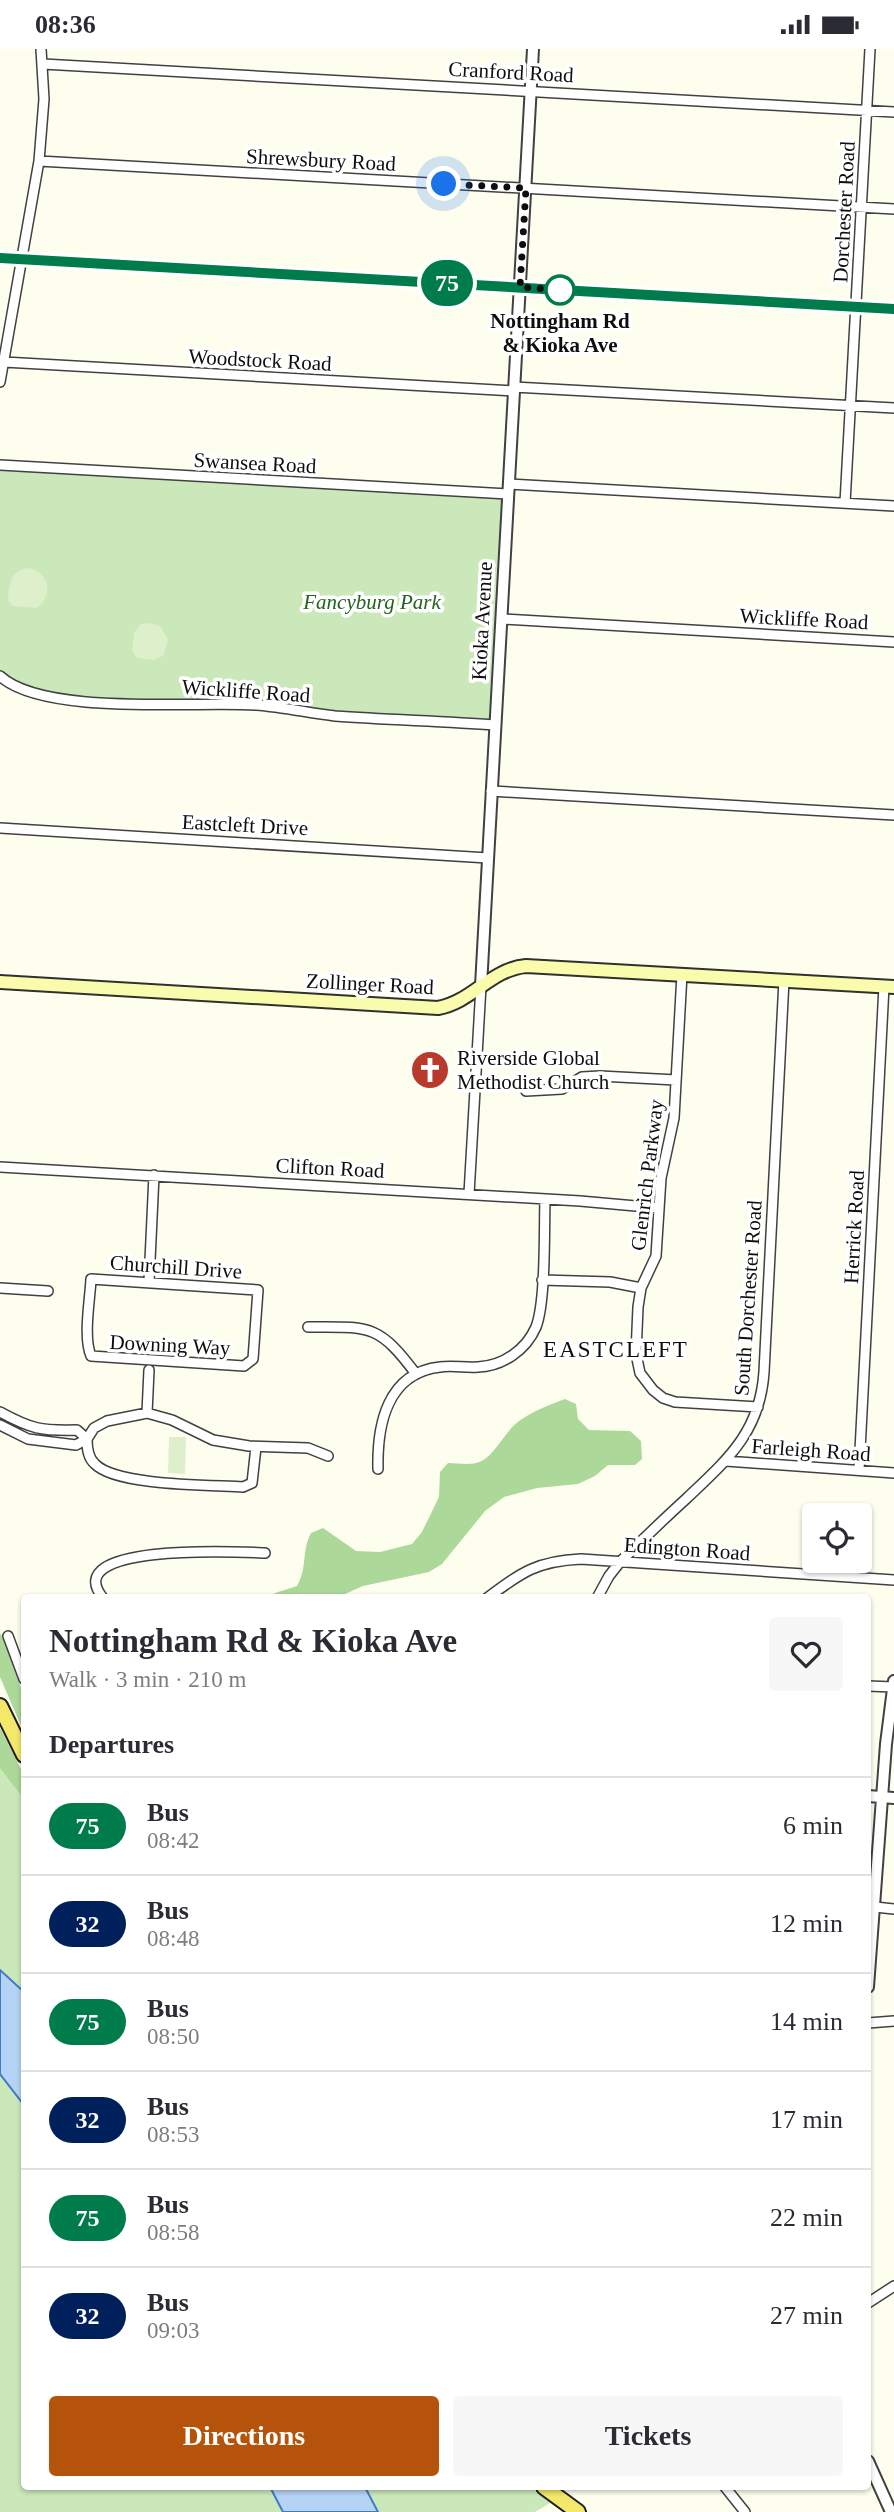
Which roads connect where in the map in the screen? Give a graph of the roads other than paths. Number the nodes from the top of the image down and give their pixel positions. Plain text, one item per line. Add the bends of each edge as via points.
1 (41, 49) edge
2 (533, 49) edge
3 (870, 49) edge
4 (43, 64) junction
5 (530, 91) junction
6 (867, 110) junction
7 (894, 112) edge
8 (39, 161) junction
9 (526, 188) junction
10 (862, 207) junction
11 (894, 209) edge
12 (0, 258) edge
13 (22, 259) junction
14 (520, 287) junction
15 (856, 307) junction
16 (894, 309) edge
17 (4, 362) junction
18 (0, 382) edge
19 (514, 389) junction
20 (851, 406) junction
21 (894, 408) edge
22 (0, 465) edge
23 (508, 489) junction
24 (845, 503) junction
25 (894, 506) edge
26 (503, 619) junction
27 (894, 642) edge
28 (0, 677) edge
29 (495, 725) junction
30 (492, 791) junction
31 (894, 815) edge
32 (0, 828) edge
33 (488, 858) junction
34 (682, 974) junction
35 (784, 980) junction
36 (0, 982) edge
37 (481, 986) junction
38 (889, 986) edge
39 (676, 1080) junction
40 (526, 1091) dead end
41 (0, 1167) edge
42 (155, 1175) junction
43 (470, 1194) junction
44 (545, 1199) junction
45 (658, 1208) junction
46 (542, 1280) junction
47 (149, 1282) junction
48 (0, 1288) edge
49 (641, 1288) junction
50 (48, 1291) dead end
51 (308, 1327) dead end
52 (89, 1354) joint
53 (249, 1364) joint
54 (149, 1370) dead end
55 (416, 1374) junction
56 (758, 1407) junction
57 (0, 1412) edge
58 (147, 1413) junction
59 (0, 1425) edge
60 (87, 1440) junction
61 (256, 1447) junction
62 (328, 1456) dead end
63 (726, 1461) junction
64 (378, 1469) dead end
65 (859, 1470) junction
66 (894, 1473) edge
67 (265, 1553) dead end
68 (620, 1562) junction
69 (894, 1580) edge
70 (100, 1594) edge
71 (493, 1594) edge
72 (599, 1594) edge
73 (8, 1636) dead end
74 (21, 1671) edge
75 (894, 1685) edge
76 (871, 1686) edge
77 (0, 1706) edge
78 (21, 1745) edge
79 (871, 1796) edge
80 (889, 1797) edge
81 (875, 1907) junction
82 (894, 1909) edge
83 (871, 1953) edge
84 (894, 2021) edge
85 (871, 2023) edge
86 (894, 2286) edge
87 (871, 2301) edge
88 (871, 2467) edge
89 (548, 2490) edge
90 (727, 2490) edge
91 (891, 2504) edge
92 (578, 2512) edge
93 (745, 2512) edge

1 - 4 street
2 - 5 street, Kioka Avenue
3 - 6 street, Dorchester Road
4 - 5 street, Cranford Road
4 - 8 street
5 - 6 street, Cranford Road
5 - 9 street, Kioka Avenue
6 - 7 street, Cranford Road
6 - 10 street, Dorchester Road
8 - 9 street, Shrewsbury Road
8 - 13 street
9 - 10 street, Shrewsbury Road
9 - 14 street, Kioka Avenue
10 - 11 street, Shrewsbury Road
10 - 15 street, Dorchester Road
12 - 13 street
13 - 14 street
13 - 17 street
14 - 15 street
14 - 19 street, Kioka Avenue
15 - 16 street
15 - 20 street, Dorchester Road
17 - 18 street
17 - 19 street, Woodstock Road
19 - 20 street, Woodstock Road
19 - 23 street, Kioka Avenue
20 - 21 street, Woodstock Road
20 - 24 street, Dorchester Road
22 - 23 street, Swansea Road
23 - 24 street, Swansea Road
23 - 26 street, Kioka Avenue
24 - 25 street, Swansea Road
26 - 27 street, Wickliffe Road
26 - 29 street, Kioka Avenue
28 - 29 street, Wickliffe Road via 39,697 59,699 245,705
29 - 30 street, Kioka Avenue
30 - 31 street
30 - 33 street, Kioka Avenue
32 - 33 street, Eastcleft Drive
33 - 37 street, Kioka Avenue
34 - 35 main road, Zollinger Road
34 - 37 main road, Zollinger Road via 526,966 505,970
34 - 39 street, Glenrich Parkway
35 - 38 main road, Zollinger Road
35 - 56 street, South Dorchester Road via 764,1372
36 - 37 main road, Zollinger Road via 438,1008 457,1003
37 - 43 street, Kioka Avenue
38 - 65 street, Herrick Road
39 - 40 street via 591,1076 562,1089
39 - 45 street, Glenrich Parkway
41 - 42 street, Clifton Road
42 - 43 street, Clifton Road
42 - 47 street
43 - 44 street, Clifton Road
44 - 45 street, Clifton Road
44 - 46 street
45 - 49 street, Glenrich Parkway via 656,1256
46 - 49 street
46 - 55 street via 536,1326 523,1347 503,1361 480,1367 440,1366
47 - 52 street, Churchill Drive via 92,1279
47 - 53 street, Churchill Drive via 258,1290 254,1353
48 - 50 street
49 - 56 street, Glenrich Parkway via 636,1354 640,1373 653,1390 675,1402
51 - 55 street via 374,1332 394,1345
52 - 53 street, Downing Way
54 - 58 street
55 - 64 street via 396,1392 383,1415
56 - 63 street, South Dorchester Road
57 - 60 street via 28,1427 76,1430
58 - 60 street via 107,1421 94,1427
58 - 61 street via 213,1440
59 - 60 street via 43,1442 76,1445
60 - 61 street via 93,1464 104,1471 140,1480 243,1487 251,1483
61 - 62 street via 308,1448
63 - 65 street, Farleigh Road
63 - 68 street, South Dorchester Road
65 - 66 street, Farleigh Road
67 - 70 street via 180,1552 115,1562 97,1575
68 - 69 street, Edington Road
68 - 71 street, Edington Road via 581,1559 537,1565
68 - 72 street, South Dorchester Road
73 - 74 street
75 - 76 street
75 - 80 street via 886,1744
77 - 78 main road
79 - 80 street
80 - 81 street
81 - 82 street
81 - 83 street
84 - 85 street
86 - 87 street
88 - 91 street
89 - 92 main road
90 - 93 street

